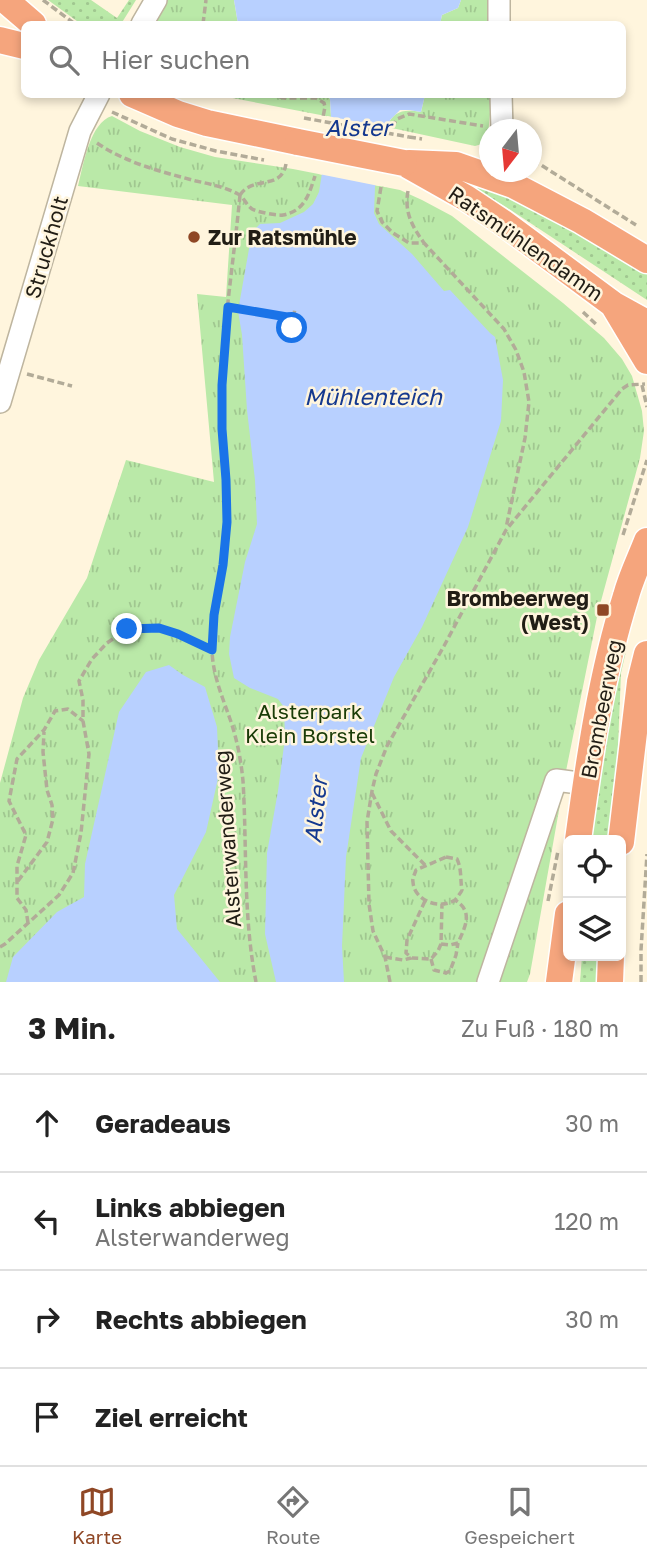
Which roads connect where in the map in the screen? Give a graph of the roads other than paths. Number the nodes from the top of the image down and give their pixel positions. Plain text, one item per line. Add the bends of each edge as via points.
1 (5, 0) edge
2 (156, 0) edge
3 (499, 0) edge
4 (30, 21) edge
5 (144, 21) edge
6 (499, 21) edge
7 (0, 40) edge
8 (21, 45) edge
9 (97, 98) edge
10 (141, 98) edge
11 (501, 98) edge
12 (502, 119) edge
13 (404, 163) junction
14 (479, 171) edge
15 (517, 182) edge
16 (647, 260) edge
17 (614, 305) junction
18 (647, 323) edge
19 (647, 362) edge
20 (0, 402) edge
21 (647, 541) edge
22 (647, 654) edge
23 (586, 784) junction
24 (579, 835) edge
25 (622, 835) edge
26 (563, 952) edge
27 (612, 961) edge
28 (614, 961) edge
29 (488, 982) edge
30 (559, 982) edge
31 (610, 982) edge
32 (620, 982) edge

1 - 4 main road
2 - 5 street
3 - 6 street
7 - 8 main road
9 - 20 street, Struckholt via 80,131
10 - 13 main road, Ratsmühlendamm, bridge via 207,123
11 - 12 street
13 - 14 main road, Ratsmühlendamm via 456,164
13 - 17 main road, Ratsmühlendamm via 502,222
15 - 16 main road, Ratsmühlendamm
17 - 18 main road, Ratsmühlendamm
17 - 19 main road
21 - 23 main road, Brombeerweg via 617,627
22 - 25 main road, Brombeerweg
23 - 24 main road, Brombeerweg
23 - 29 street via 556,780
26 - 30 main road
27 - 31 main road
28 - 32 street

